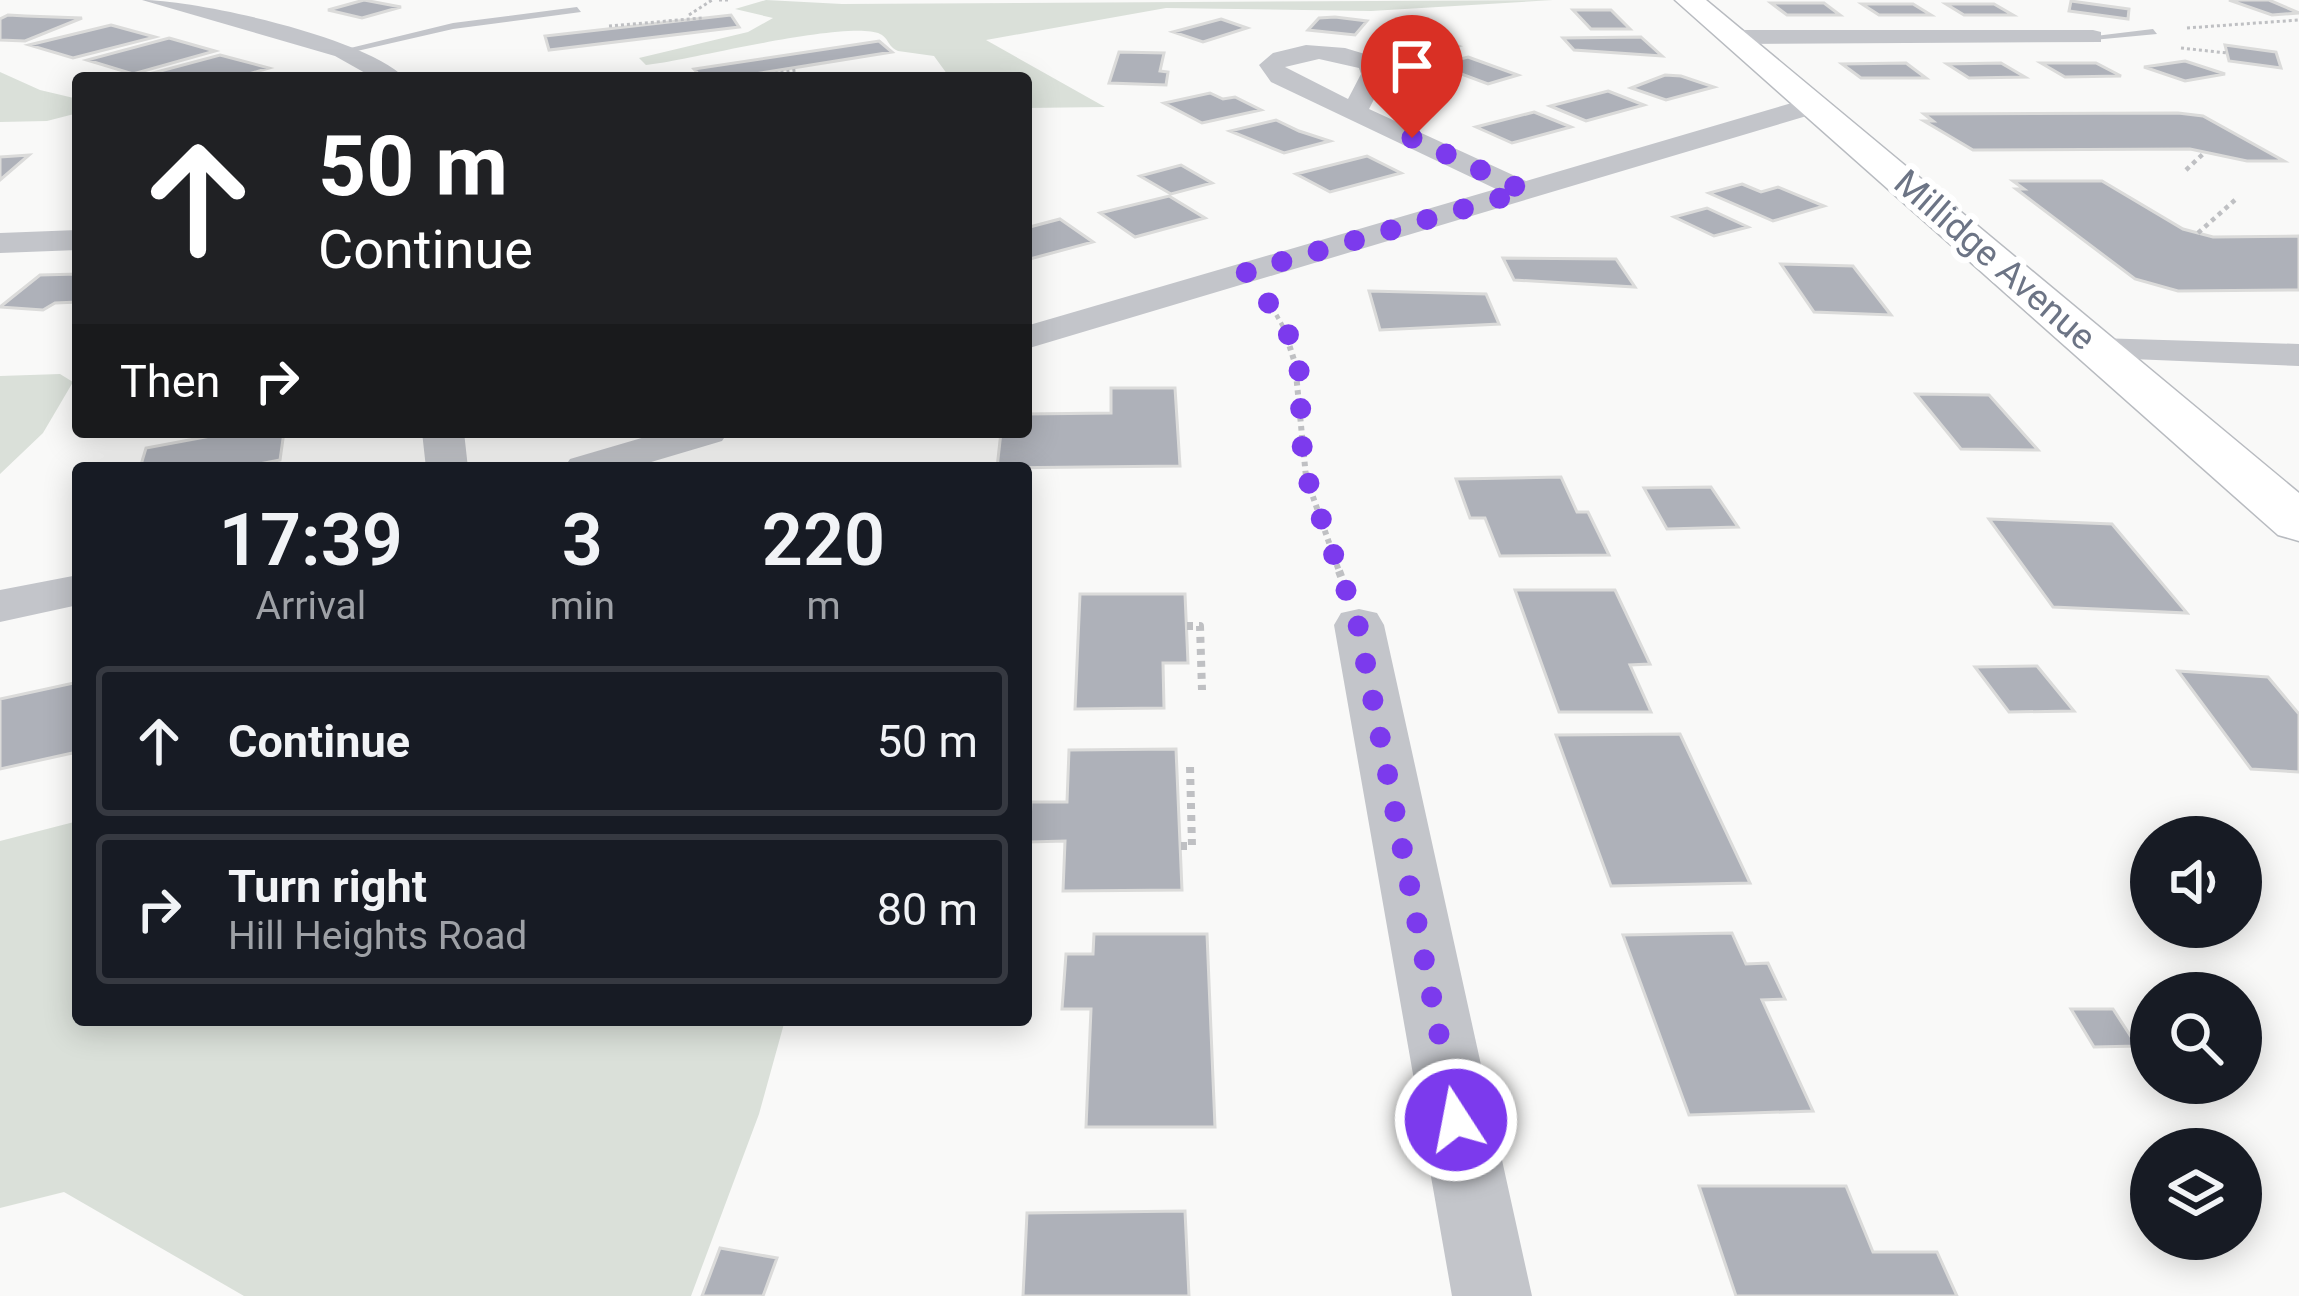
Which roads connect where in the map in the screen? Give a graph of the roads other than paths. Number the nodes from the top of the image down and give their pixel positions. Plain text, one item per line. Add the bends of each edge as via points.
1 (153, 0) edge
2 (1689, 0) edge
3 (577, 10) dead end
4 (2153, 32) road end
5 (2093, 37) joint
6 (1732, 38) junction
7 (344, 51) junction
8 (381, 72) edge
9 (1811, 106) junction
10 (1354, 112) dead end
11 (1525, 191) junction
12 (72, 241) edge
13 (0, 243) edge
14 (1032, 336) edge
15 (2097, 350) junction
16 (2299, 356) edge
17 (687, 438) edge
18 (605, 462) edge
19 (2299, 523) edge
20 (72, 591) edge
21 (0, 606) edge
22 (1358, 625) road end
23 (1492, 1296) edge

1 - 7 street
2 - 6 street, Millidge Avenue
3 - 7 lane
4 - 5 lane
5 - 6 street
6 - 9 street, Millidge Avenue
7 - 8 street
9 - 11 street
9 - 15 street, Millidge Avenue
10 - 11 street
11 - 14 street
12 - 13 street
15 - 16 street
15 - 19 street, Millidge Avenue
17 - 18 street
20 - 21 street
22 - 23 street

